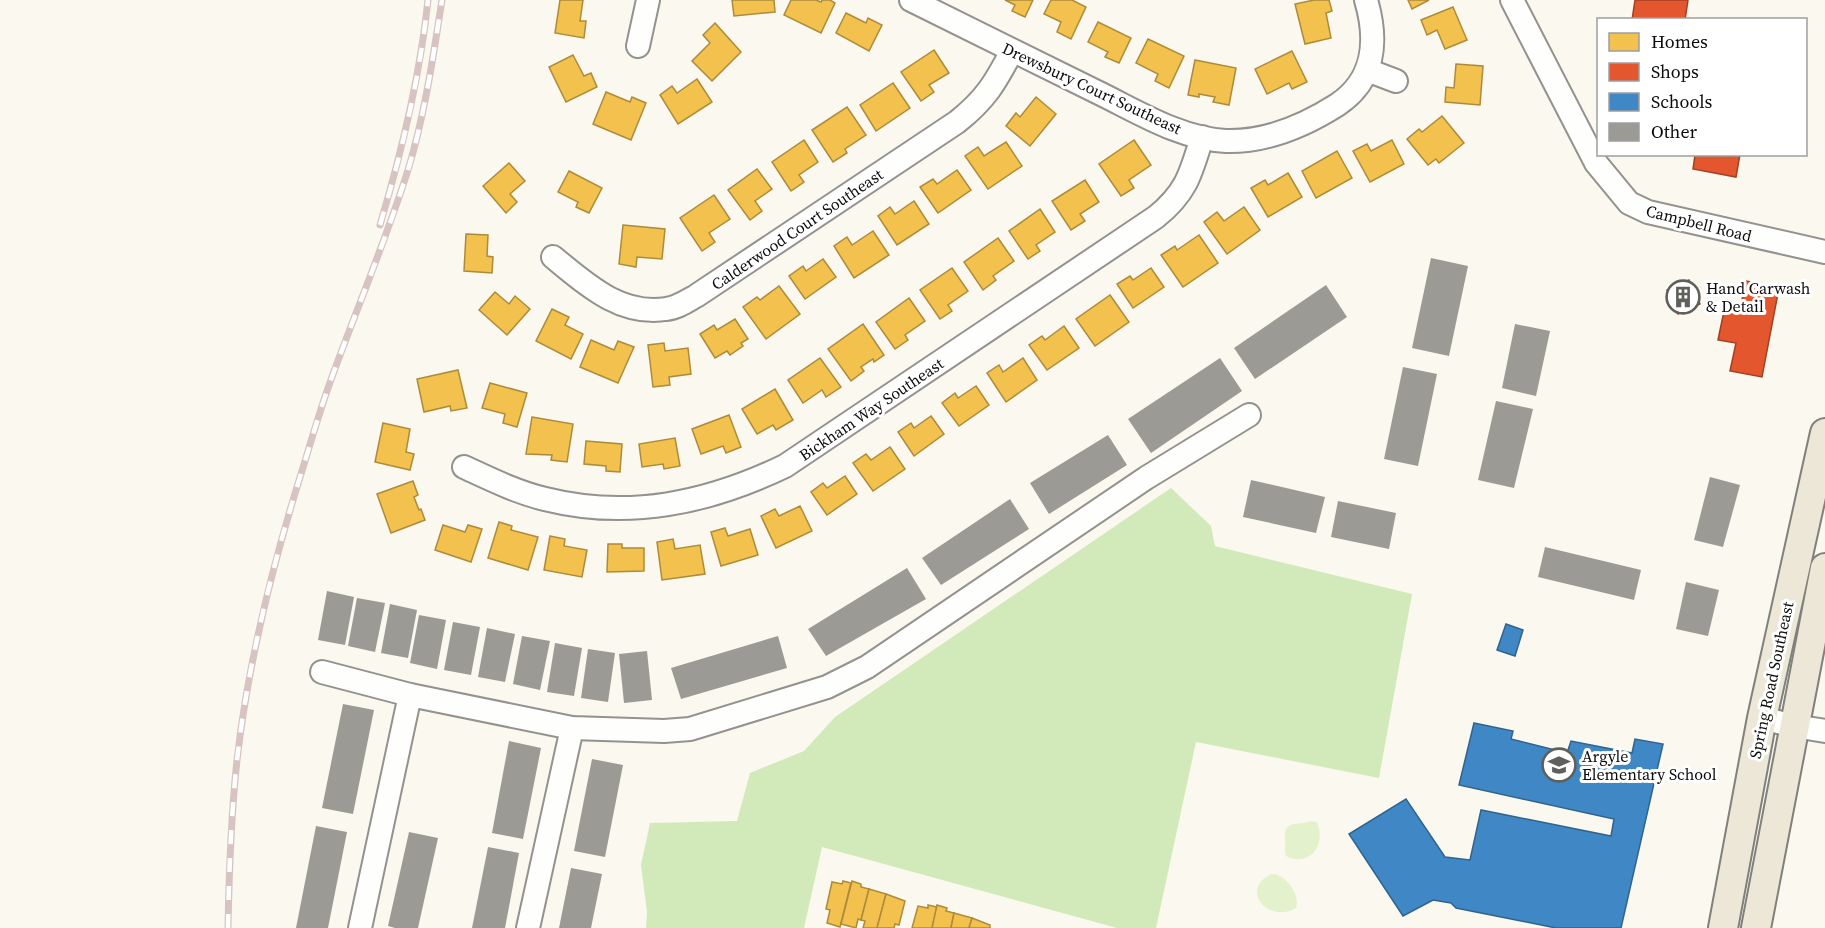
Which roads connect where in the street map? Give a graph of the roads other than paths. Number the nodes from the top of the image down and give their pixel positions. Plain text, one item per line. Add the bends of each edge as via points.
1 (648, 0) edge
2 (910, 0) edge
3 (1366, 0) edge
4 (1512, 0) edge
5 (638, 46) dead end
6 (1012, 51) junction
7 (1367, 70) junction
8 (1396, 81) dead end
9 (1202, 137) junction
10 (1825, 252) edge
11 (553, 257) dead end
12 (1249, 415) dead end
13 (1825, 433) edge
14 (464, 467) dead end
15 (1824, 573) edge
16 (322, 672) dead end
17 (410, 695) junction
18 (1762, 718) junction
19 (1794, 726) junction
20 (572, 728) junction
21 (1825, 731) edge
22 (360, 928) edge
23 (528, 928) edge
24 (1724, 928) edge
25 (1756, 928) edge

1 - 5 street
2 - 6 street, Drewsbury Court Southeast
3 - 7 street, Drewsbury Court Southeast via 1373,33
4 - 10 street, Campbell Road via 1585,144 1604,175 1629,204 1648,212
6 - 9 street, Drewsbury Court Southeast via 1172,128
6 - 11 street, Calderwood Court Southeast via 978,106 681,304 654,310 616,303
7 - 8 street
7 - 9 street, Drewsbury Court Southeast via 1356,89 1339,103 1297,127 1242,141
9 - 14 street, Bickham Way Southeast via 1187,183 1156,217 785,466 764,476 705,498 617,508 544,499
12 - 20 street via 1146,478 847,678 690,729 634,732
13 - 18 main road, Spring Road Southeast
15 - 19 main road, Spring Road Southeast
16 - 17 street
17 - 20 street
17 - 22 street
18 - 19 street
18 - 24 main road, Spring Road Southeast
19 - 21 street
19 - 25 main road, Spring Road Southeast
20 - 23 street

